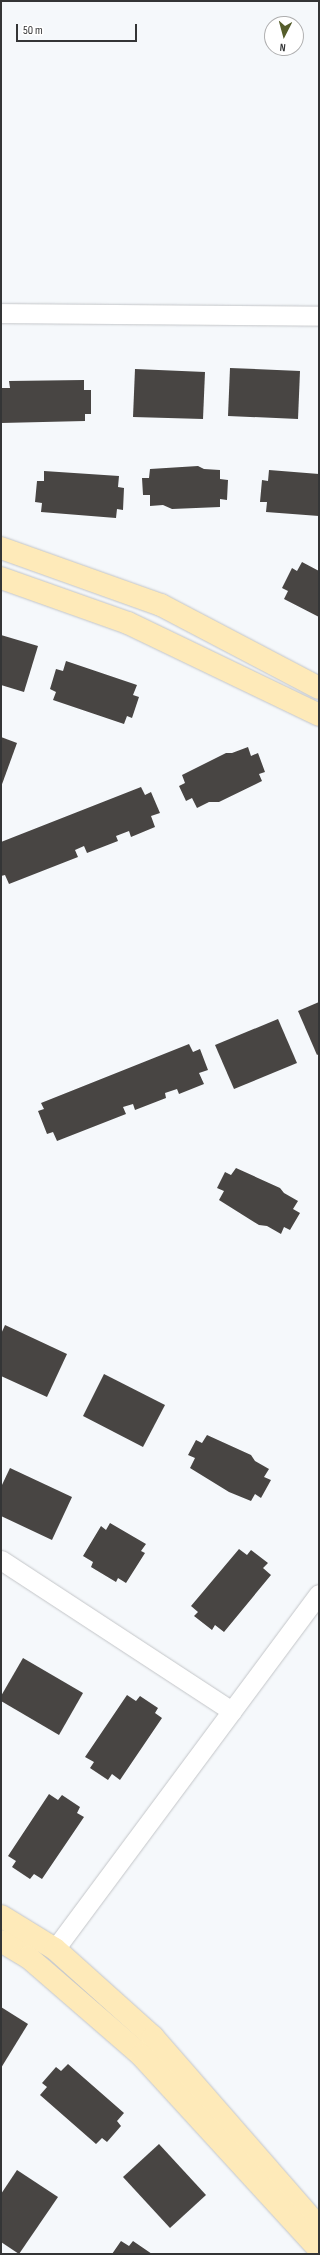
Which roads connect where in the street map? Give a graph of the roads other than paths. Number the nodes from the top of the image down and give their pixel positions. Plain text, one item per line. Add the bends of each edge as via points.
1 (1, 313) edge
2 (319, 316) edge
3 (1, 548) edge
4 (1, 578) edge
5 (319, 688) edge
6 (319, 715) edge
7 (1, 1560) edge
8 (319, 1594) edge
9 (232, 1711) junction
10 (1, 1916) edge
11 (1, 1941) edge
12 (55, 1948) junction
13 (319, 2227) edge
14 (319, 2249) edge

1 - 2 street
3 - 5 street via 161,605
4 - 6 street via 128,622
7 - 9 street
8 - 9 street
9 - 12 street
10 - 12 street
11 - 14 street via 28,1956 141,2055
12 - 13 street via 153,2036

